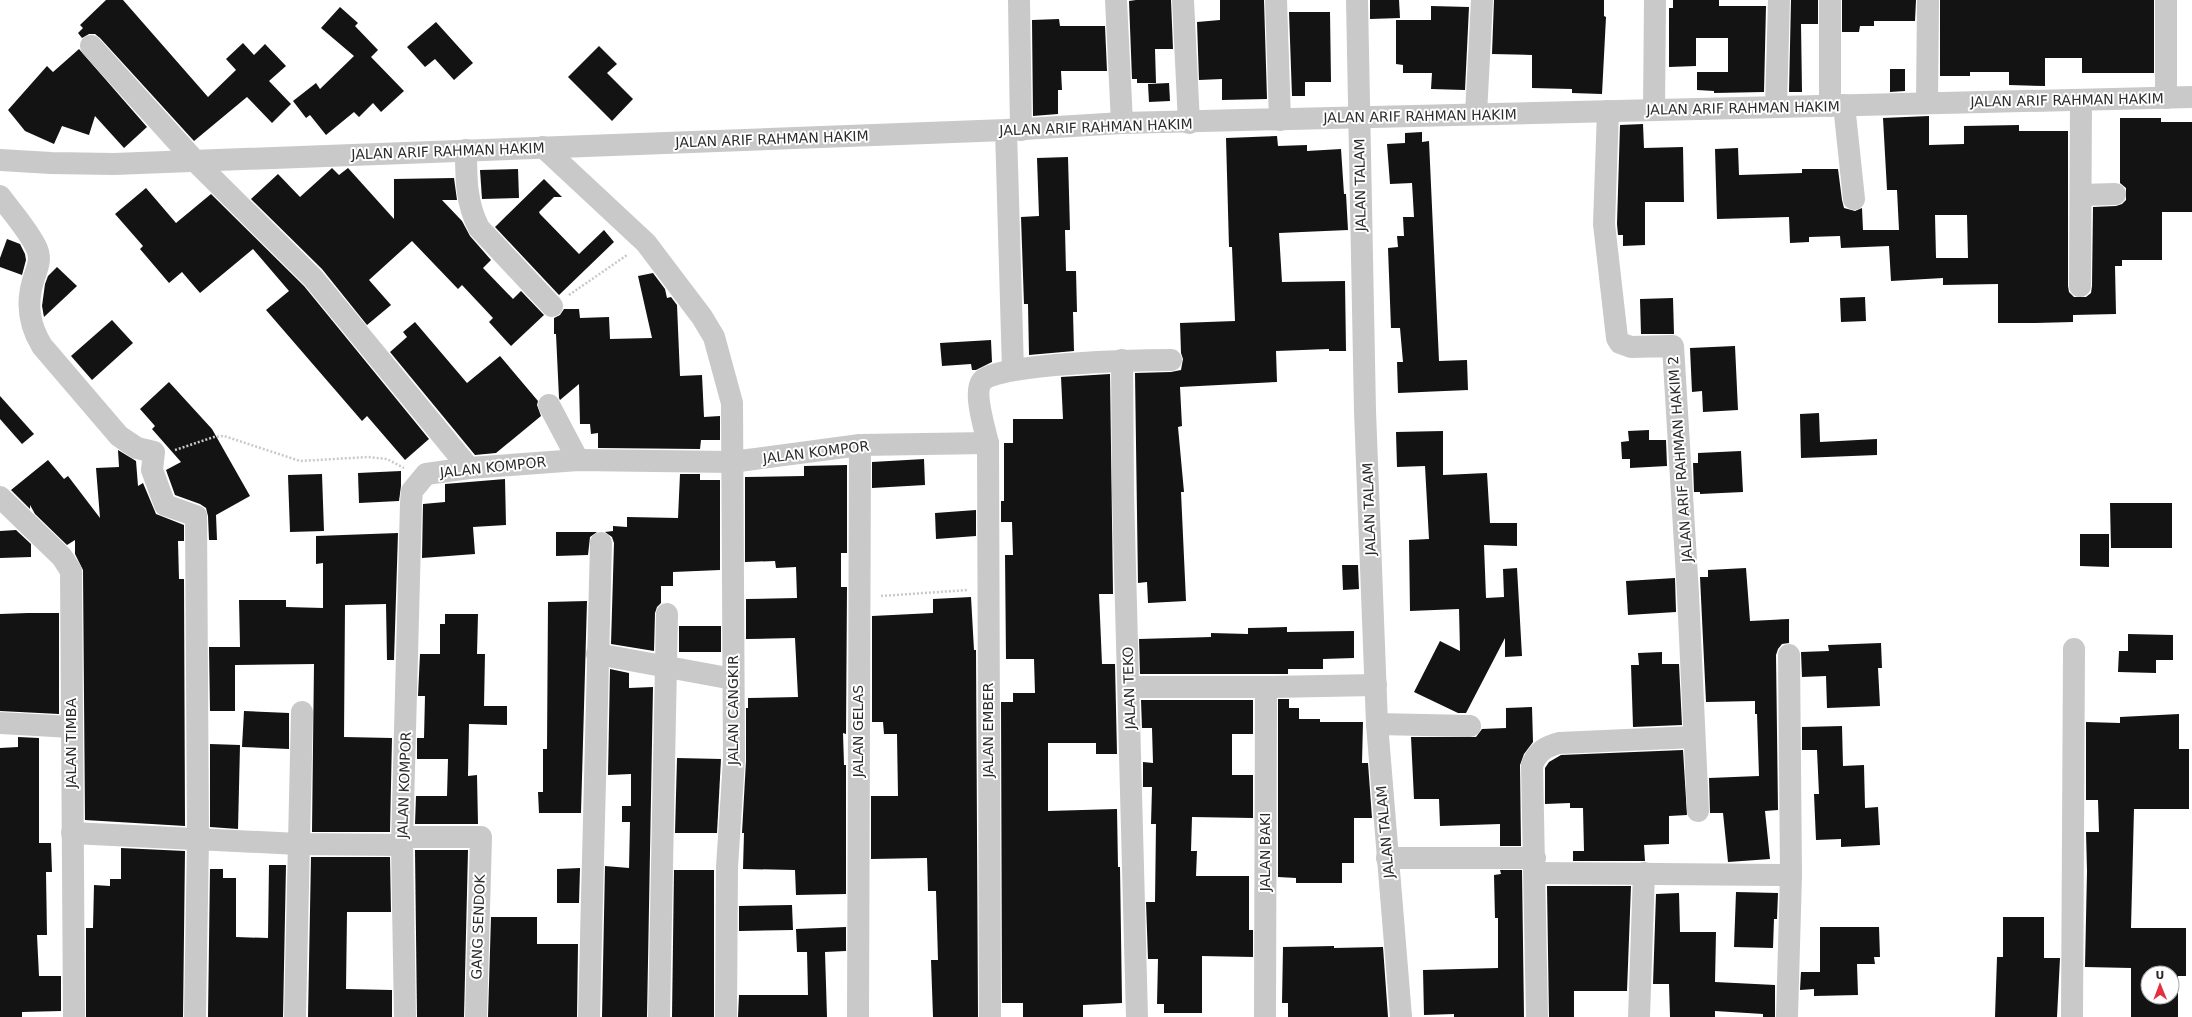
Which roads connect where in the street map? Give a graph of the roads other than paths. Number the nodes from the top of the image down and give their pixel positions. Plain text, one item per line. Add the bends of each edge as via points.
1 (1019, 0) edge
2 (1116, 0) edge
3 (1182, 0) edge
4 (1276, 0) edge
5 (1357, 0) edge
6 (1482, 0) edge
7 (1655, 0) edge
8 (1779, 0) edge
9 (1830, 0) edge
10 (1928, 0) edge
11 (2166, 0) edge
12 (91, 46) dead end
13 (2192, 97) edge
14 (2166, 98) junction
15 (2081, 100) junction
16 (1927, 104) junction
17 (1837, 105) junction
18 (1776, 106) junction
19 (1654, 110) junction
20 (1608, 111) junction
21 (1476, 114) junction
22 (1359, 117) junction
23 (1280, 120) junction
24 (1122, 123) junction
25 (1189, 123) junction
26 (1013, 130) junction
27 (543, 147) junction
28 (466, 150) junction
29 (0, 160) edge
30 (195, 161) junction
31 (2115, 194) dead end
32 (2080, 195) junction
33 (0, 196) edge
34 (1854, 199) dead end
35 (2080, 286) dead end
36 (552, 306) road end
37 (1122, 360) junction
38 (1171, 360) dead end
39 (1013, 370) junction
40 (549, 405) dead end
41 (988, 443) junction
42 (860, 445) junction
43 (578, 460) junction
44 (732, 462) junction
45 (469, 468) junction
46 (0, 497) edge
47 (601, 543) dead end
48 (667, 614) dead end
49 (2074, 648) dead end
50 (597, 654) junction
51 (1789, 655) dead end
52 (665, 666) junction
53 (733, 679) junction
54 (1376, 685) junction
55 (1129, 687) junction
56 (1266, 688) junction
57 (302, 712) dead end
58 (0, 722) edge
59 (1377, 724) junction
60 (1470, 726) dead end
61 (71, 727) junction
62 (1694, 737) junction
63 (1698, 810) dead end
64 (72, 834) junction
65 (198, 839) junction
66 (402, 841) junction
67 (298, 844) junction
68 (1388, 858) junction
69 (1536, 866) junction
70 (1644, 873) junction
71 (1791, 875) junction
72 (74, 1017) edge
73 (195, 1017) edge
74 (295, 1017) edge
75 (405, 1017) edge
76 (476, 1017) edge
77 (589, 1017) edge
78 (659, 1017) edge
79 (726, 1017) edge
80 (858, 1017) edge
81 (990, 1017) edge
82 (1137, 1017) edge
83 (1265, 1017) edge
84 (1401, 1017) edge
85 (1537, 1017) edge
86 (1639, 1017) edge
87 (1787, 1017) edge
88 (2072, 1017) edge

1 - 26 street
2 - 24 street
3 - 25 street
4 - 23 street
5 - 22 street, JALAN TALAM
6 - 21 street
7 - 19 street
8 - 18 street
9 - 17 street
10 - 16 street
11 - 14 street
12 - 30 street
13 - 14 street, JALAN ARIF RAHMAN HAKIM
14 - 15 street, JALAN ARIF RAHMAN HAKIM
15 - 16 street, JALAN ARIF RAHMAN HAKIM
15 - 32 street
16 - 17 street, JALAN ARIF RAHMAN HAKIM
17 - 18 street, JALAN ARIF RAHMAN HAKIM
17 - 34 street
18 - 19 street, JALAN ARIF RAHMAN HAKIM
19 - 20 street, JALAN ARIF RAHMAN HAKIM
20 - 21 street, JALAN ARIF RAHMAN HAKIM
20 - 62 street, JALAN ARIF RAHMAN HAKIM 2 via 1604,224 1617,338 1620,343 1631,347 1673,346 1688,586
21 - 22 street, JALAN ARIF RAHMAN HAKIM
22 - 23 street, JALAN ARIF RAHMAN HAKIM
22 - 54 street, JALAN TALAM via 1365,411
23 - 25 street, JALAN ARIF RAHMAN HAKIM
24 - 25 street, JALAN ARIF RAHMAN HAKIM
24 - 26 street, JALAN ARIF RAHMAN HAKIM
26 - 27 street, JALAN ARIF RAHMAN HAKIM
26 - 39 street
27 - 28 street, JALAN ARIF RAHMAN HAKIM
27 - 44 street, JALAN CANGKIR via 646,243 702,317 714,337 732,403
28 - 30 street, JALAN ARIF RAHMAN HAKIM
28 - 36 street via 466,184 473,216 479,228
29 - 30 street, JALAN ARIF RAHMAN HAKIM via 114,164
30 - 45 street via 312,278
31 - 32 street
32 - 35 street
33 - 65 street via 37,248 39,264 32,282 28,311 33,331 42,346 120,436 137,448 154,452 152,470 165,505 196,516
37 - 38 street, JALAN EMBER
37 - 39 street, JALAN EMBER
37 - 55 street, JALAN TEKO
39 - 41 street, JALAN EMBER via 986,377 979,386
40 - 43 street
41 - 42 street, JALAN KOMPOR
41 - 81 street, JALAN EMBER
42 - 44 street, JALAN KOMPOR
42 - 80 street, JALAN GELAS
43 - 44 street, JALAN KOMPOR
43 - 45 street, JALAN KOMPOR
44 - 53 street, JALAN CANGKIR
45 - 66 street, JALAN KOMPOR via 426,474 412,491
46 - 61 street, JALAN TIMBA via 62,557 71,571
47 - 50 street
48 - 52 street
49 - 88 street
50 - 52 street
50 - 77 street
51 - 71 street
52 - 53 street
52 - 78 street
53 - 79 street, JALAN CANGKIR via 734,760 727,867
54 - 56 street
54 - 59 street, JALAN TALAM
55 - 56 street
55 - 82 street, JALAN TEKO
56 - 83 street, JALAN BAKI
57 - 67 street
58 - 61 street
59 - 60 street
59 - 68 street, JALAN TALAM
61 - 64 street, JALAN TIMBA
62 - 63 street, JALAN ARIF RAHMAN HAKIM 2
62 - 69 street via 1559,743 1544,748 1536,755 1532,765
64 - 65 street
64 - 72 street, JALAN TIMBA
65 - 67 street
65 - 73 street
66 - 67 street
66 - 75 street, JALAN KOMPOR
66 - 76 street, GANG SENDOK via 481,837
67 - 74 street
68 - 69 street
68 - 84 street, JALAN TALAM
69 - 70 street
69 - 85 street
70 - 71 street
70 - 86 street
71 - 87 street

